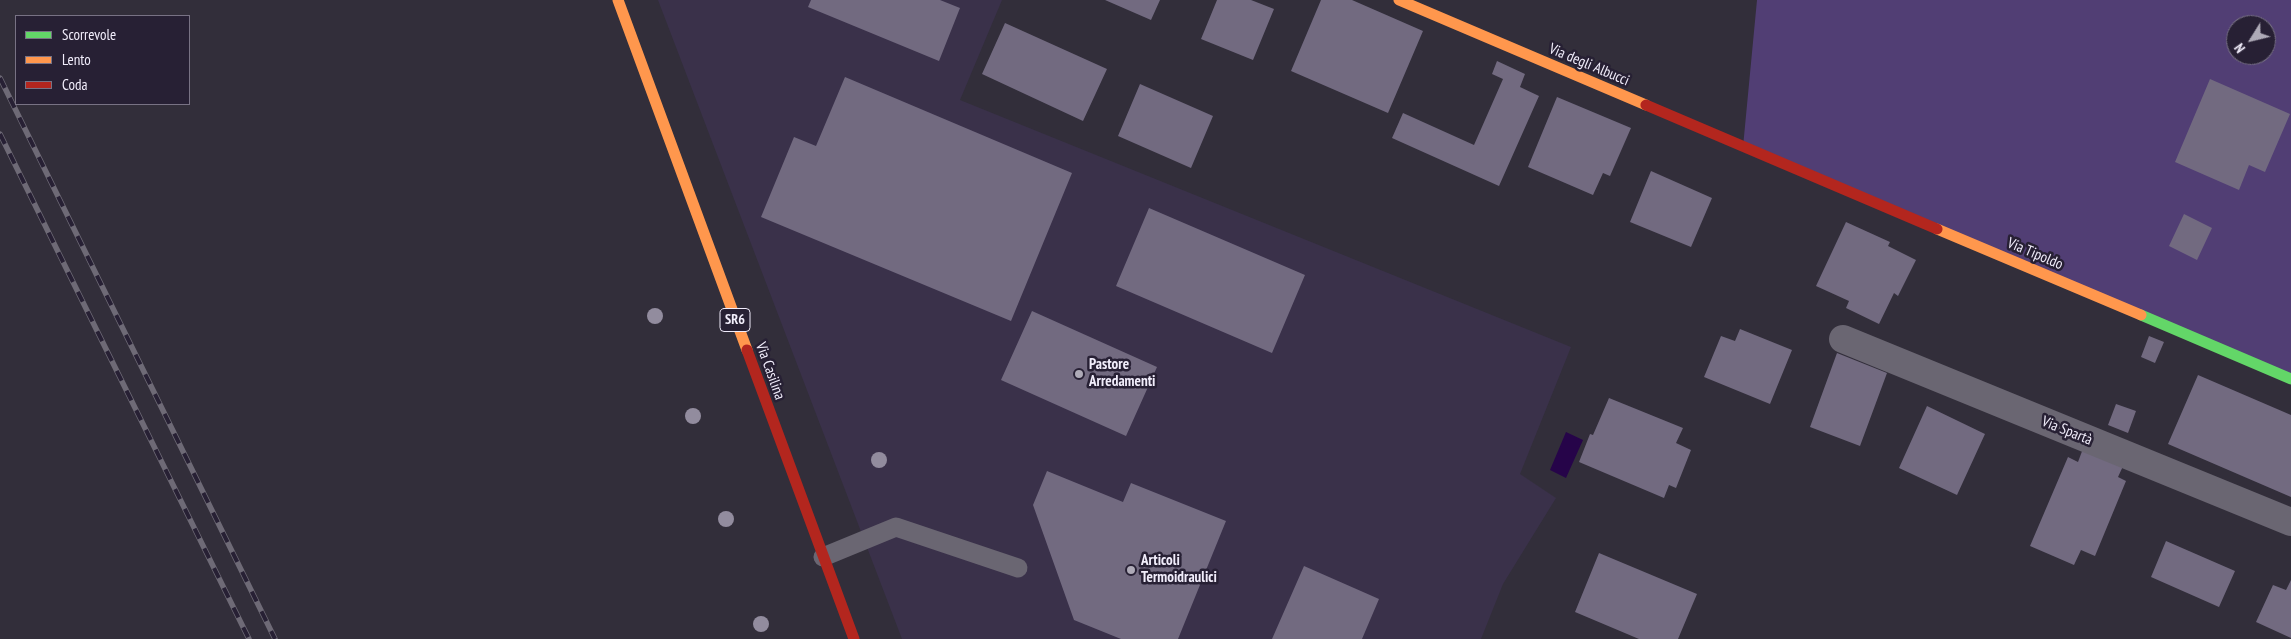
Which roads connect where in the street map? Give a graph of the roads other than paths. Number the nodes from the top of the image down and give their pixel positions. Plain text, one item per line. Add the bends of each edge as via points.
1 (618, 0) edge
2 (1399, 0) edge
3 (1767, 157) joint
4 (1843, 339) dead end
5 (2291, 379) edge
6 (2291, 522) edge
7 (823, 556) junction
8 (1018, 568) dead end
9 (854, 639) edge

1 - 7 street, Via Casilina / SR6
2 - 3 street, Via degli Albucci
3 - 5 street, Via Tipoldo
4 - 6 street, Via Spartà
7 - 8 lane via 896,527
7 - 9 street, Via Casilina / SR6

